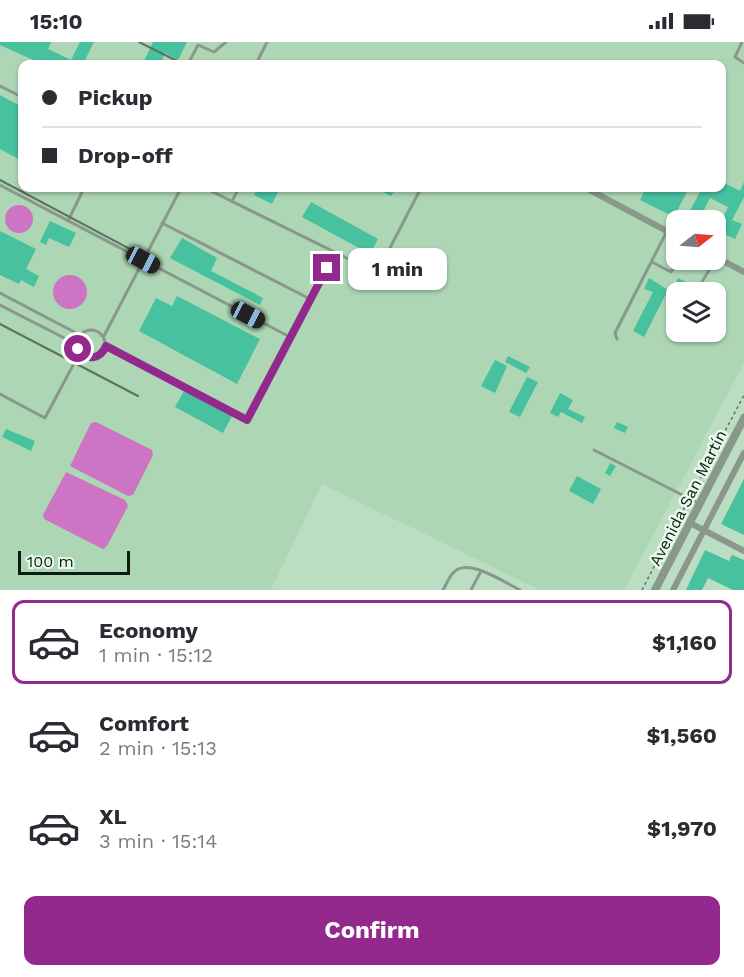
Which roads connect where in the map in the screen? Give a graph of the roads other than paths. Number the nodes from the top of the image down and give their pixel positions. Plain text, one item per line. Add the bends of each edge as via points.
1 (193, 42) edge
2 (226, 42) edge
3 (267, 42) edge
4 (742, 42) edge
5 (198, 45) junction
6 (190, 60) edge
7 (258, 60) edge
8 (744, 63) edge
9 (0, 86) edge
10 (18, 95) edge
11 (0, 185) edge
12 (82, 192) edge
13 (179, 192) edge
14 (213, 192) edge
15 (237, 192) edge
16 (419, 192) edge
17 (594, 192) edge
18 (232, 201) junction
19 (68, 220) junction
20 (162, 224) junction
21 (666, 230) edge
22 (666, 233) edge
23 (335, 252) junction
24 (143, 260) junction
25 (651, 262) junction
26 (726, 263) edge
27 (666, 270) edge
28 (744, 272) edge
29 (0, 293) edge
30 (310, 299) junction
31 (0, 306) edge
32 (80, 335) junction
33 (104, 336) junction
34 (290, 337) junction
35 (617, 339) dead end
36 (77, 344) junction
37 (106, 346) junction
38 (80, 352) junction
39 (0, 394) edge
40 (744, 418) edge
41 (594, 450) dead end
42 (744, 453) edge
43 (700, 504) junction
44 (690, 523) junction
45 (704, 530) junction
46 (744, 551) edge
47 (481, 571) junction
48 (510, 588) edge
49 (443, 590) edge
50 (471, 590) edge
51 (520, 590) edge
52 (655, 590) edge
53 (673, 590) edge

1 - 5 lane
2 - 5 lane via 214,52
3 - 7 lane
4 - 8 lane via 735,57
5 - 6 lane
9 - 10 lane
11 - 19 lane
12 - 19 lane
13 - 20 lane
14 - 18 lane
15 - 18 lane
16 - 23 lane via 376,273
17 - 21 street
18 - 23 lane
19 - 24 lane
20 - 24 lane
20 - 30 lane
22 - 25 lane
23 - 30 lane
24 - 33 lane
24 - 34 lane
25 - 27 lane
25 - 35 lane via 615,333
26 - 28 street
29 - 32 lane
30 - 34 lane
31 - 36 lane
32 - 33 lane via 92,329
32 - 36 lane
33 - 37 lane
34 - 37 lane via 247,420
36 - 38 lane
37 - 38 lane via 93,358
38 - 39 lane via 45,418
40 - 43 street, Avenida San Martín
41 - 43 lane
42 - 45 street, Avenida San Martín
43 - 44 street, Avenida San Martín
44 - 45 street
44 - 52 street, Avenida San Martín
45 - 46 street
45 - 53 street, Avenida San Martín
47 - 48 lane
47 - 49 lane via 471,566 460,568 453,572
47 - 50 lane
48 - 51 lane

